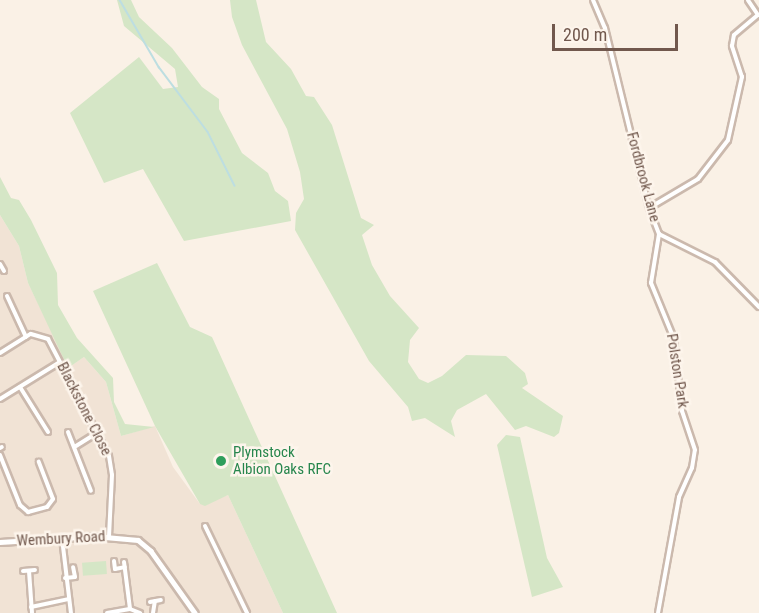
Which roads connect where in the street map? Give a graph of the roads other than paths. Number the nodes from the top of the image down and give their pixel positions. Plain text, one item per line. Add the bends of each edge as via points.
1 (593, 0) edge
2 (748, 0) edge
3 (649, 208) junction
4 (659, 234) junction
5 (0, 264) edge
6 (4, 271) dead end
7 (7, 296) dead end
8 (759, 307) edge
9 (26, 337) junction
10 (0, 353) edge
11 (60, 362) junction
12 (20, 387) junction
13 (0, 399) edge
14 (48, 432) dead end
15 (68, 432) dead end
16 (97, 433) junction
17 (76, 446) junction
18 (0, 455) edge
19 (39, 462) dead end
20 (91, 491) dead end
21 (51, 503) junction
22 (58, 506) dead end
23 (205, 526) dead end
24 (109, 536) junction
25 (62, 538) junction
26 (1, 541) edge
27 (114, 561) dead end
28 (124, 562) dead end
29 (74, 567) dead end
30 (125, 567) junction
31 (34, 570) dead end
32 (65, 578) junction
33 (68, 599) junction
34 (161, 600) dead end
35 (31, 607) junction
36 (130, 609) junction
37 (32, 613) edge
38 (71, 613) edge
39 (107, 613) edge
40 (141, 613) edge
41 (153, 613) edge
42 (195, 613) edge
43 (247, 613) edge
44 (658, 613) edge

1 - 3 street, Fordbrook Lane via 605,28
2 - 3 street via 758,15 734,35 732,46 742,77 728,140 698,179
3 - 4 street, Fordbrook Lane
4 - 8 street, Fordbrook Lane via 715,262
4 - 44 street, Polston Park via 651,283 674,339 682,411 695,450 680,497
5 - 6 street
7 - 9 street
9 - 10 street
9 - 11 street, Blackstone Close via 43,336
11 - 12 street
11 - 16 street, Blackstone Close
12 - 13 street
12 - 14 street via 41,427
15 - 17 street
16 - 17 street
16 - 24 street, Blackstone Close via 111,464
17 - 20 street
18 - 21 street via 23,509 33,512
19 - 21 street via 52,494
21 - 22 street
23 - 43 street
24 - 25 street, Wembury Road
24 - 42 street, Wembury Road via 132,538 147,545
25 - 26 street, Wembury Road
25 - 32 street
27 - 30 street via 116,569
28 - 30 street
29 - 32 street via 75,577
30 - 36 street
31 - 35 street via 26,571
32 - 33 street
33 - 35 street
33 - 38 street
34 - 41 street via 152,602
35 - 37 street
36 - 39 street
36 - 40 street

